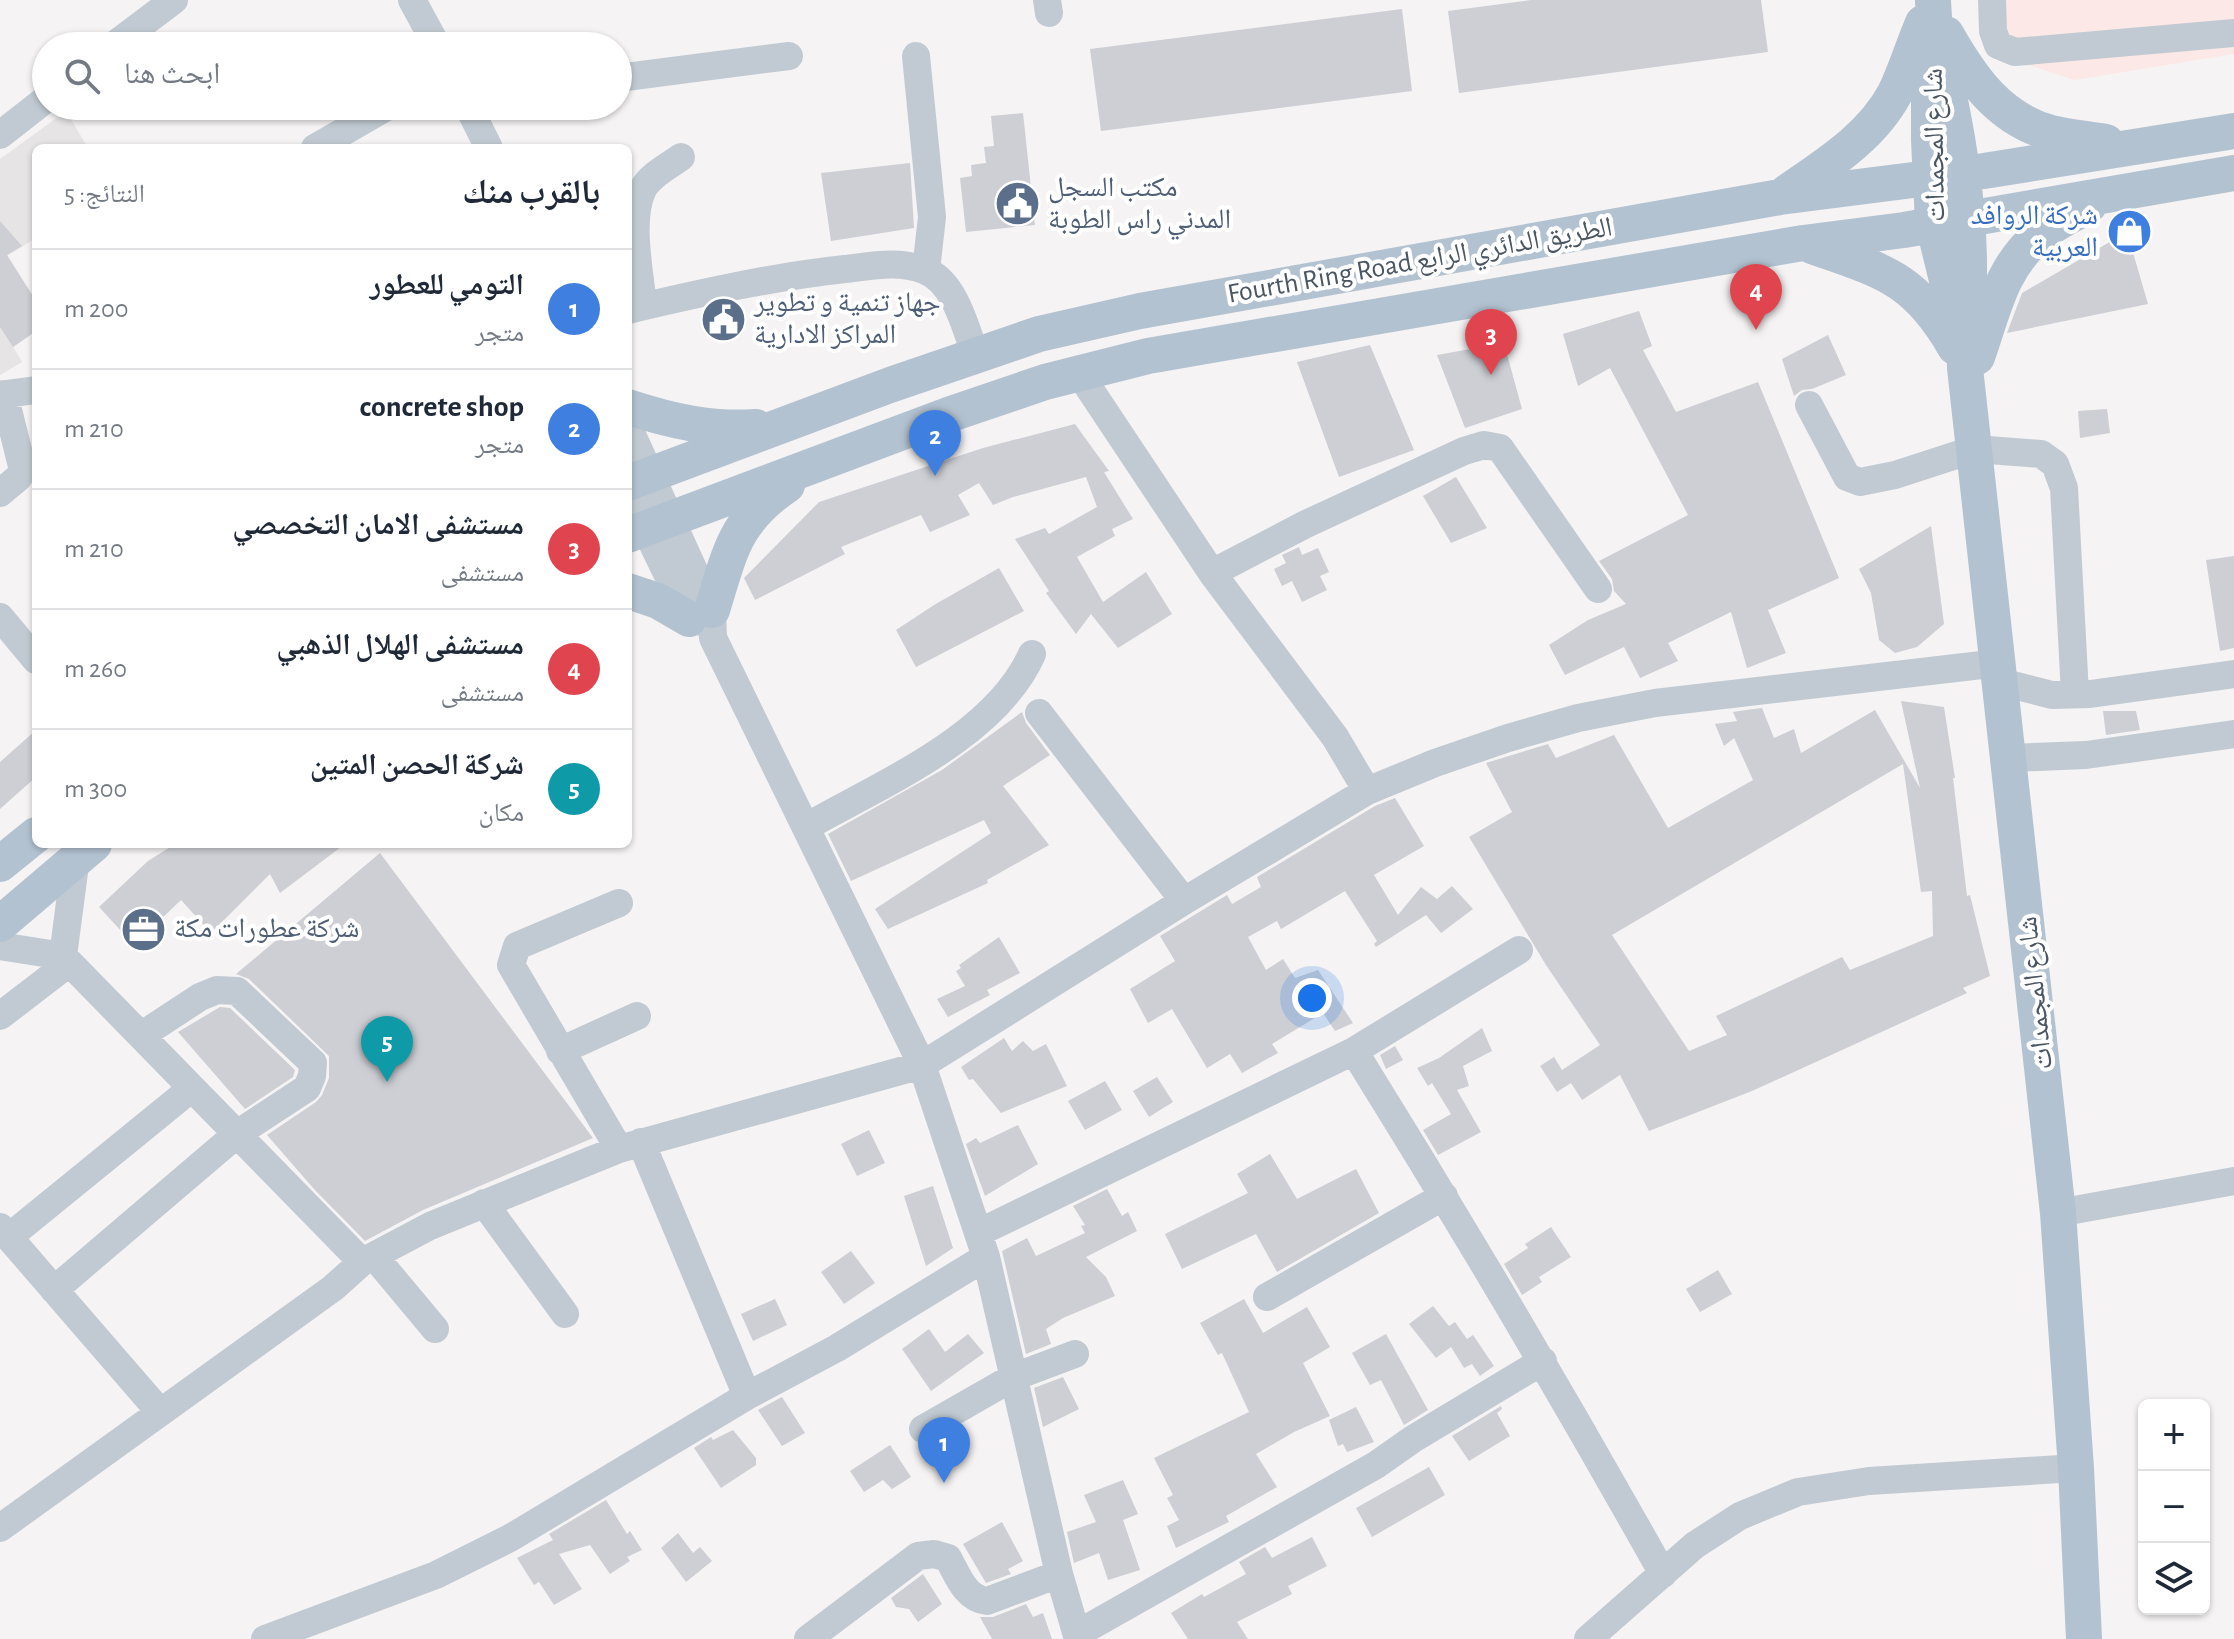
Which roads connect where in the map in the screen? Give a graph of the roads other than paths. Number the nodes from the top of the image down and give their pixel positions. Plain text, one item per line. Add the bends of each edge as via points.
1 (174, 0) edge
2 (412, 0) edge
3 (1992, 0) edge
4 (136, 11) edge
5 (1934, 12) edge
6 (122, 32) edge
7 (429, 32) edge
8 (2234, 33) edge
9 (789, 56) dead end
10 (916, 56) dead end
11 (632, 76) edge
12 (32, 110) edge
13 (364, 120) edge
14 (475, 120) edge
15 (2234, 131) edge
16 (0, 135) edge
17 (322, 144) edge
18 (487, 144) edge
19 (2139, 147) junction
20 (681, 157) dead end
21 (2234, 173) edge
22 (1946, 174) junction
23 (2106, 194) junction
24 (1780, 197) junction
25 (1950, 221) junction
26 (1803, 243) junction
27 (926, 270) junction
28 (636, 308) edge
29 (976, 357) junction
30 (1966, 367) junction
31 (1079, 373) junction
32 (32, 390) edge
33 (2, 394) edge
34 (1809, 405) dead end
35 (632, 408) edge
36 (785, 425) junction
37 (1975, 449) junction
38 (632, 454) edge
39 (841, 454) junction
40 (636, 483) edge
41 (0, 493) edge
42 (648, 528) edge
43 (1212, 573) junction
44 (1598, 589) dead end
45 (632, 592) edge
46 (0, 617) edge
47 (705, 622) junction
48 (1032, 654) dead end
49 (32, 655) edge
50 (2000, 673) junction
51 (2234, 674) edge
52 (2075, 694) junction
53 (1039, 713) dead end
54 (2234, 734) edge
55 (2010, 758) junction
56 (1367, 791) junction
57 (806, 827) junction
58 (32, 838) edge
59 (85, 850) edge
60 (0, 864) edge
61 (1184, 901) junction
62 (619, 903) dead end
63 (0, 924) edge
64 (0, 946) edge
65 (1519, 950) dead end
66 (66, 959) junction
67 (0, 1016) edge
68 (637, 1016) dead end
69 (142, 1035) junction
70 (560, 1051) junction
71 (1354, 1051) junction
72 (922, 1065) junction
73 (192, 1088) junction
74 (237, 1134) junction
75 (630, 1146) junction
76 (2234, 1181) edge
77 (1444, 1196) junction
78 (484, 1203) junction
79 (2058, 1213) junction
80 (4, 1232) edge
81 (982, 1245) junction
82 (368, 1259) junction
83 (54, 1290) junction
84 (1267, 1297) dead end
85 (565, 1314) dead end
86 (435, 1329) dead end
87 (1075, 1354) dead end
88 (1543, 1361) junction
89 (1014, 1377) junction
90 (747, 1396) junction
91 (160, 1412) junction
92 (923, 1429) dead end
93 (2076, 1468) junction
94 (0, 1528) edge
95 (1059, 1574) junction
96 (1663, 1574) junction
97 (1077, 1637) edge
98 (265, 1639) edge
99 (808, 1639) edge
100 (1588, 1639) edge
101 (2084, 1639) edge

1 - 4 street
2 - 7 street
3 - 8 street via 1998,45 2015,52
4 - 6 street
5 - 19 main road via 1975,81 2014,118 2054,134
5 - 22 main road, شارع المجمدات via 1950,98
5 - 24 main road via 1875,121 1848,148
9 - 11 street
10 - 27 street via 932,217
12 - 16 street
13 - 17 street
14 - 18 street
15 - 19 main road, Fourth Ring Road الطريق الدائري الرابع
19 - 22 main road, Fourth Ring Road الطريق الدائري الرابع
20 - 28 street via 643,189 636,224
21 - 23 main road, Fourth Ring Road الطريق الدائري الرابع
22 - 24 main road, Fourth Ring Road الطريق الدائري الرابع
22 - 25 main road, شارع المجمدات
23 - 25 main road, Fourth Ring Road الطريق الدائري الرابع
23 - 30 main road via 2042,232 2016,260
24 - 29 main road, Fourth Ring Road الطريق الدائري الرابع via 1140,311 1039,334
25 - 26 main road, Fourth Ring Road الطريق الدائري الرابع
25 - 30 main road, شارع المجمدات
26 - 30 main road via 1874,267 1905,285 1945,330
26 - 31 main road, Fourth Ring Road الطريق الدائري الرابع via 1255,336
27 - 28 street via 891,264 811,273
27 - 29 street via 945,286 960,312
29 - 36 main road, Fourth Ring Road الطريق الدائري الرابع
30 - 37 main road, شارع المجمدات
31 - 39 main road, Fourth Ring Road الطريق الدائري الرابع
31 - 43 street
32 - 33 street
33 - 41 street via 23,470
34 - 37 street via 1847,477 1860,482
35 - 36 main road via 720,429
36 - 40 main road, Fourth Ring Road الطريق الدائري الرابع
37 - 50 main road, شارع المجمدات
37 - 52 street via 2031,451 2055,464 2064,488
38 - 40 street
39 - 42 main road, Fourth Ring Road الطريق الدائري الرابع
39 - 47 main road via 765,500 743,523
40 - 42 street
42 - 47 street
43 - 44 street via 1306,524 1484,445 1500,448
43 - 56 street via 1335,737
45 - 47 main road
46 - 49 street
47 - 57 street
48 - 57 street via 1003,700 967,731
50 - 52 street via 2052,695
50 - 55 main road, شارع المجمدات
50 - 56 street via 1655,703 1508,738
51 - 52 street
53 - 61 street
54 - 55 street via 2086,755
55 - 79 main road, شارع المجمدات
56 - 61 street
57 - 72 street
58 - 60 main road
59 - 63 main road
59 - 66 street
61 - 72 street
62 - 70 street via 517,946 511,965
64 - 66 street
65 - 71 street
66 - 67 street
66 - 69 street
68 - 70 street
69 - 73 street
69 - 74 street via 200,997 217,990 237,991 313,1063 307,1088
70 - 75 street
71 - 77 street
71 - 81 street
72 - 75 street
72 - 81 street
73 - 74 street
73 - 80 street
74 - 82 street
74 - 83 street
75 - 78 street
75 - 90 street
76 - 79 street
77 - 84 street
77 - 88 street
78 - 82 street
78 - 85 street
79 - 93 main road, شارع المجمدات
80 - 83 street
81 - 89 street
81 - 90 street via 837,1348
82 - 86 street
82 - 91 street
83 - 91 street
87 - 89 street
88 - 96 street
88 - 97 street via 1376,1465
89 - 92 street
89 - 95 street
90 - 98 street via 498,1545 436,1575
91 - 94 street
93 - 96 street via 1869,1481 1798,1492 1740,1516
93 - 101 main road, شارع المجمدات
95 - 97 street
95 - 99 street via 987,1601 967,1592 948,1558 918,1556
96 - 100 street

